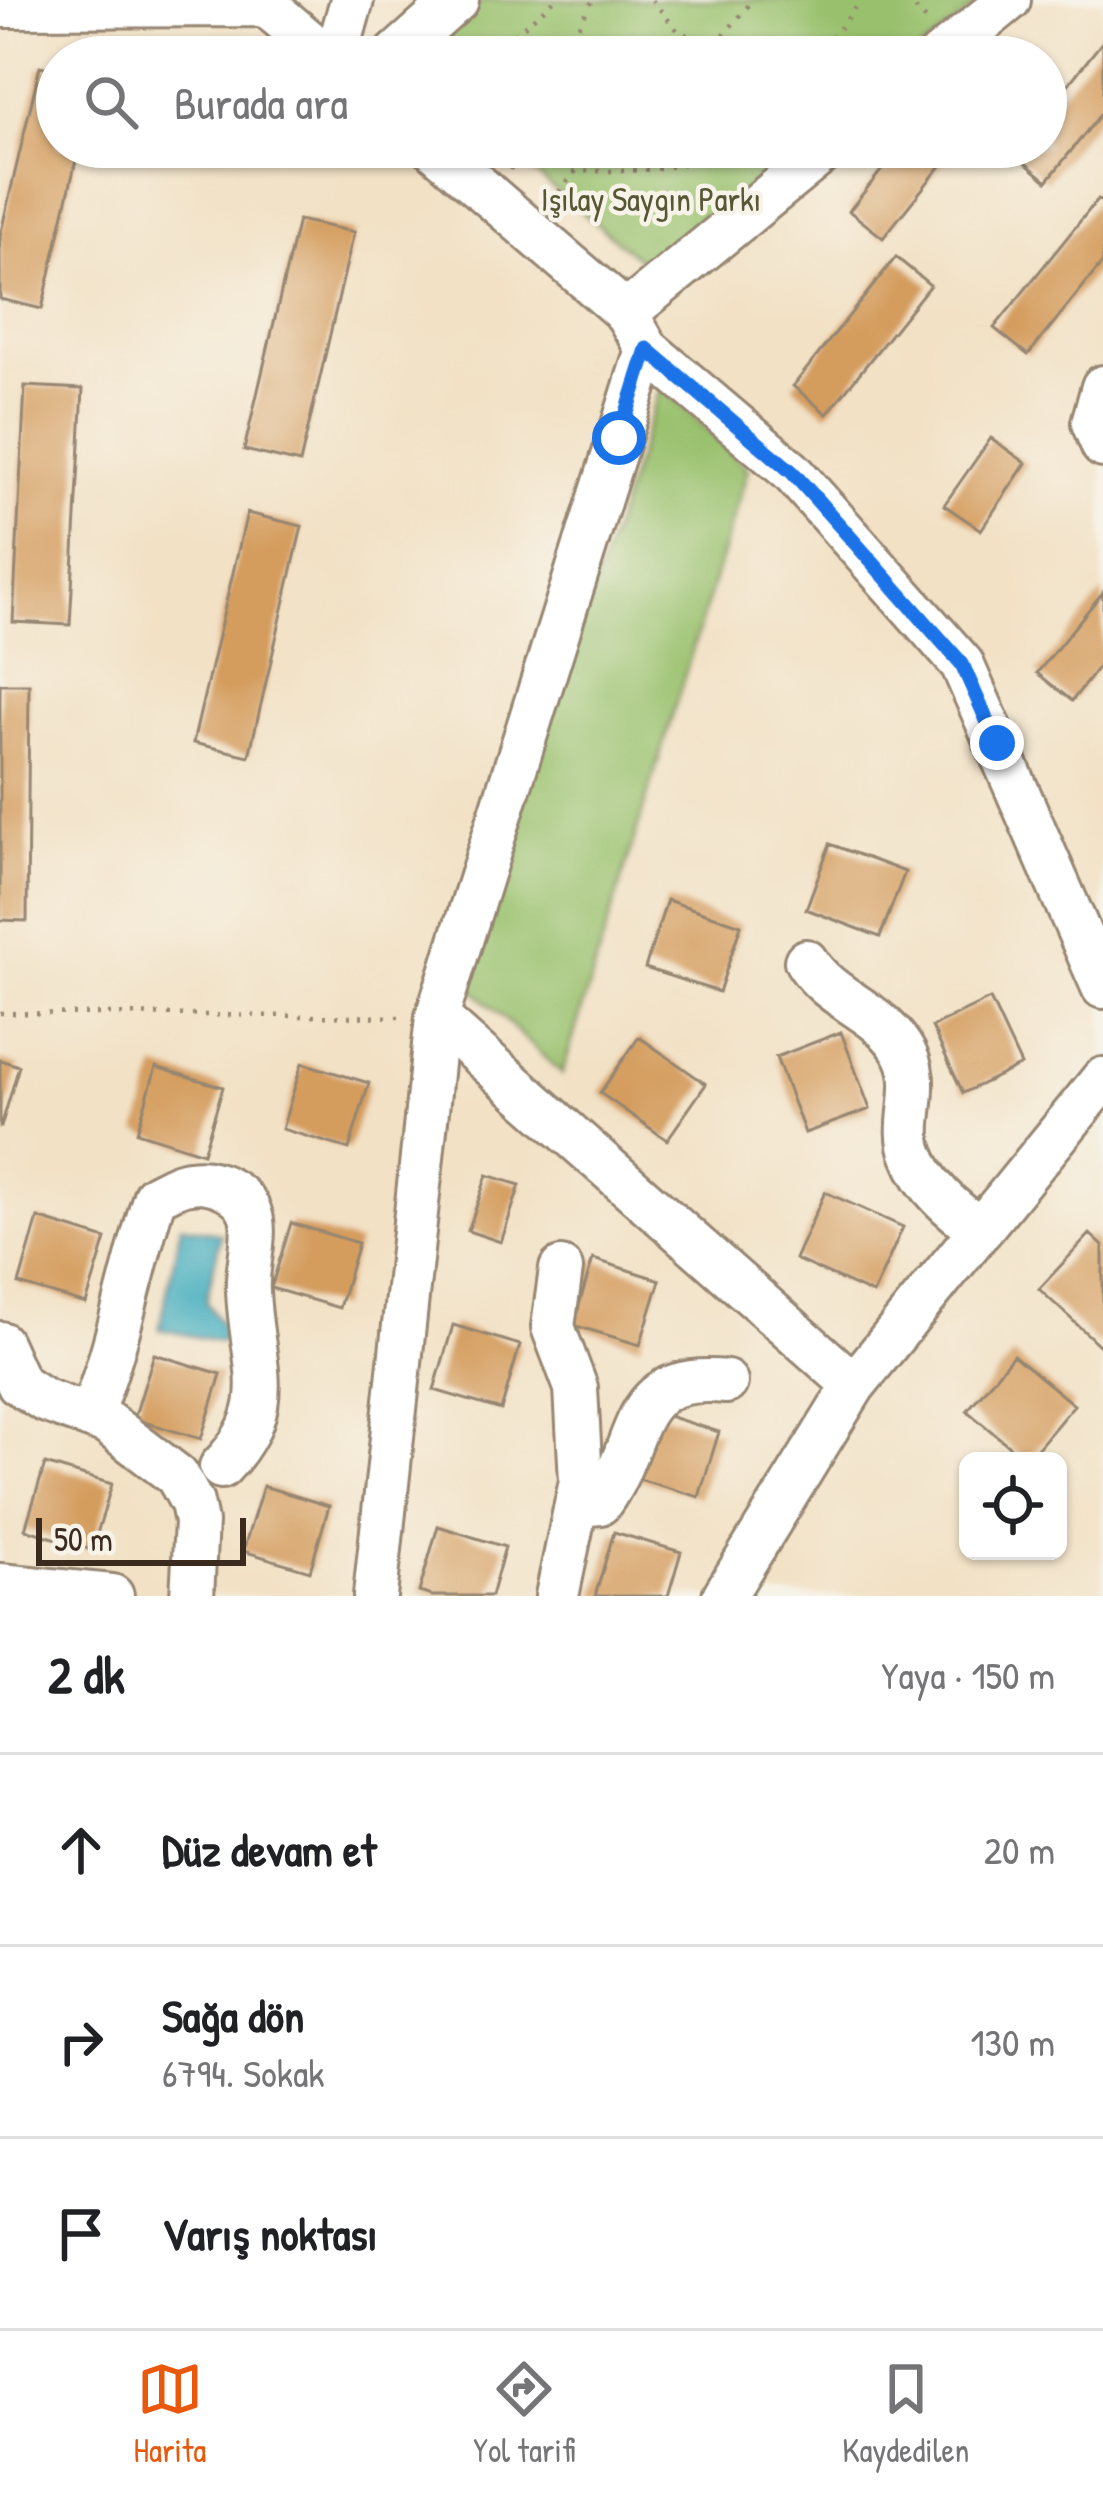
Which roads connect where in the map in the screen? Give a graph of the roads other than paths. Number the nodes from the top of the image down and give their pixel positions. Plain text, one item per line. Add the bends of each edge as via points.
1 (352, 0) edge
2 (1009, 0) edge
3 (261, 2) edge
4 (0, 6) edge
5 (433, 9) edge
6 (304, 36) edge
7 (339, 36) edge
8 (410, 36) edge
9 (965, 36) edge
10 (458, 168) edge
11 (807, 168) edge
12 (637, 331) junction
13 (1103, 387) edge
14 (1103, 446) edge
15 (806, 961) dead end
16 (1102, 982) edge
17 (437, 1017) junction
18 (1103, 1079) edge
19 (981, 1230) junction
20 (561, 1269) dead end
21 (0, 1343) edge
22 (726, 1382) dead end
23 (854, 1385) junction
24 (90, 1416) junction
25 (221, 1467) dead end
26 (579, 1505) junction
27 (0, 1585) edge
28 (112, 1596) edge
29 (192, 1596) edge
30 (375, 1596) edge
31 (557, 1596) edge
32 (724, 1596) edge

1 - 7 street
2 - 9 street
3 - 4 street
3 - 6 street
5 - 8 street
10 - 12 street
11 - 12 street
12 - 16 street via 792,472 962,664
12 - 17 street
13 - 14 street via 1093,423
15 - 19 street via 903,1048 913,1070 912,1154 947,1205
17 - 23 street
17 - 30 street
18 - 19 street
19 - 23 street
20 - 26 street via 554,1327 576,1388
21 - 24 street via 17,1383
22 - 26 street via 688,1382 656,1396 609,1491 600,1503
23 - 32 street
24 - 25 street via 155,1196 187,1182 224,1187 251,1216 247,1283 258,1404 243,1444
24 - 29 street via 177,1476 196,1522
26 - 31 street
27 - 28 street

